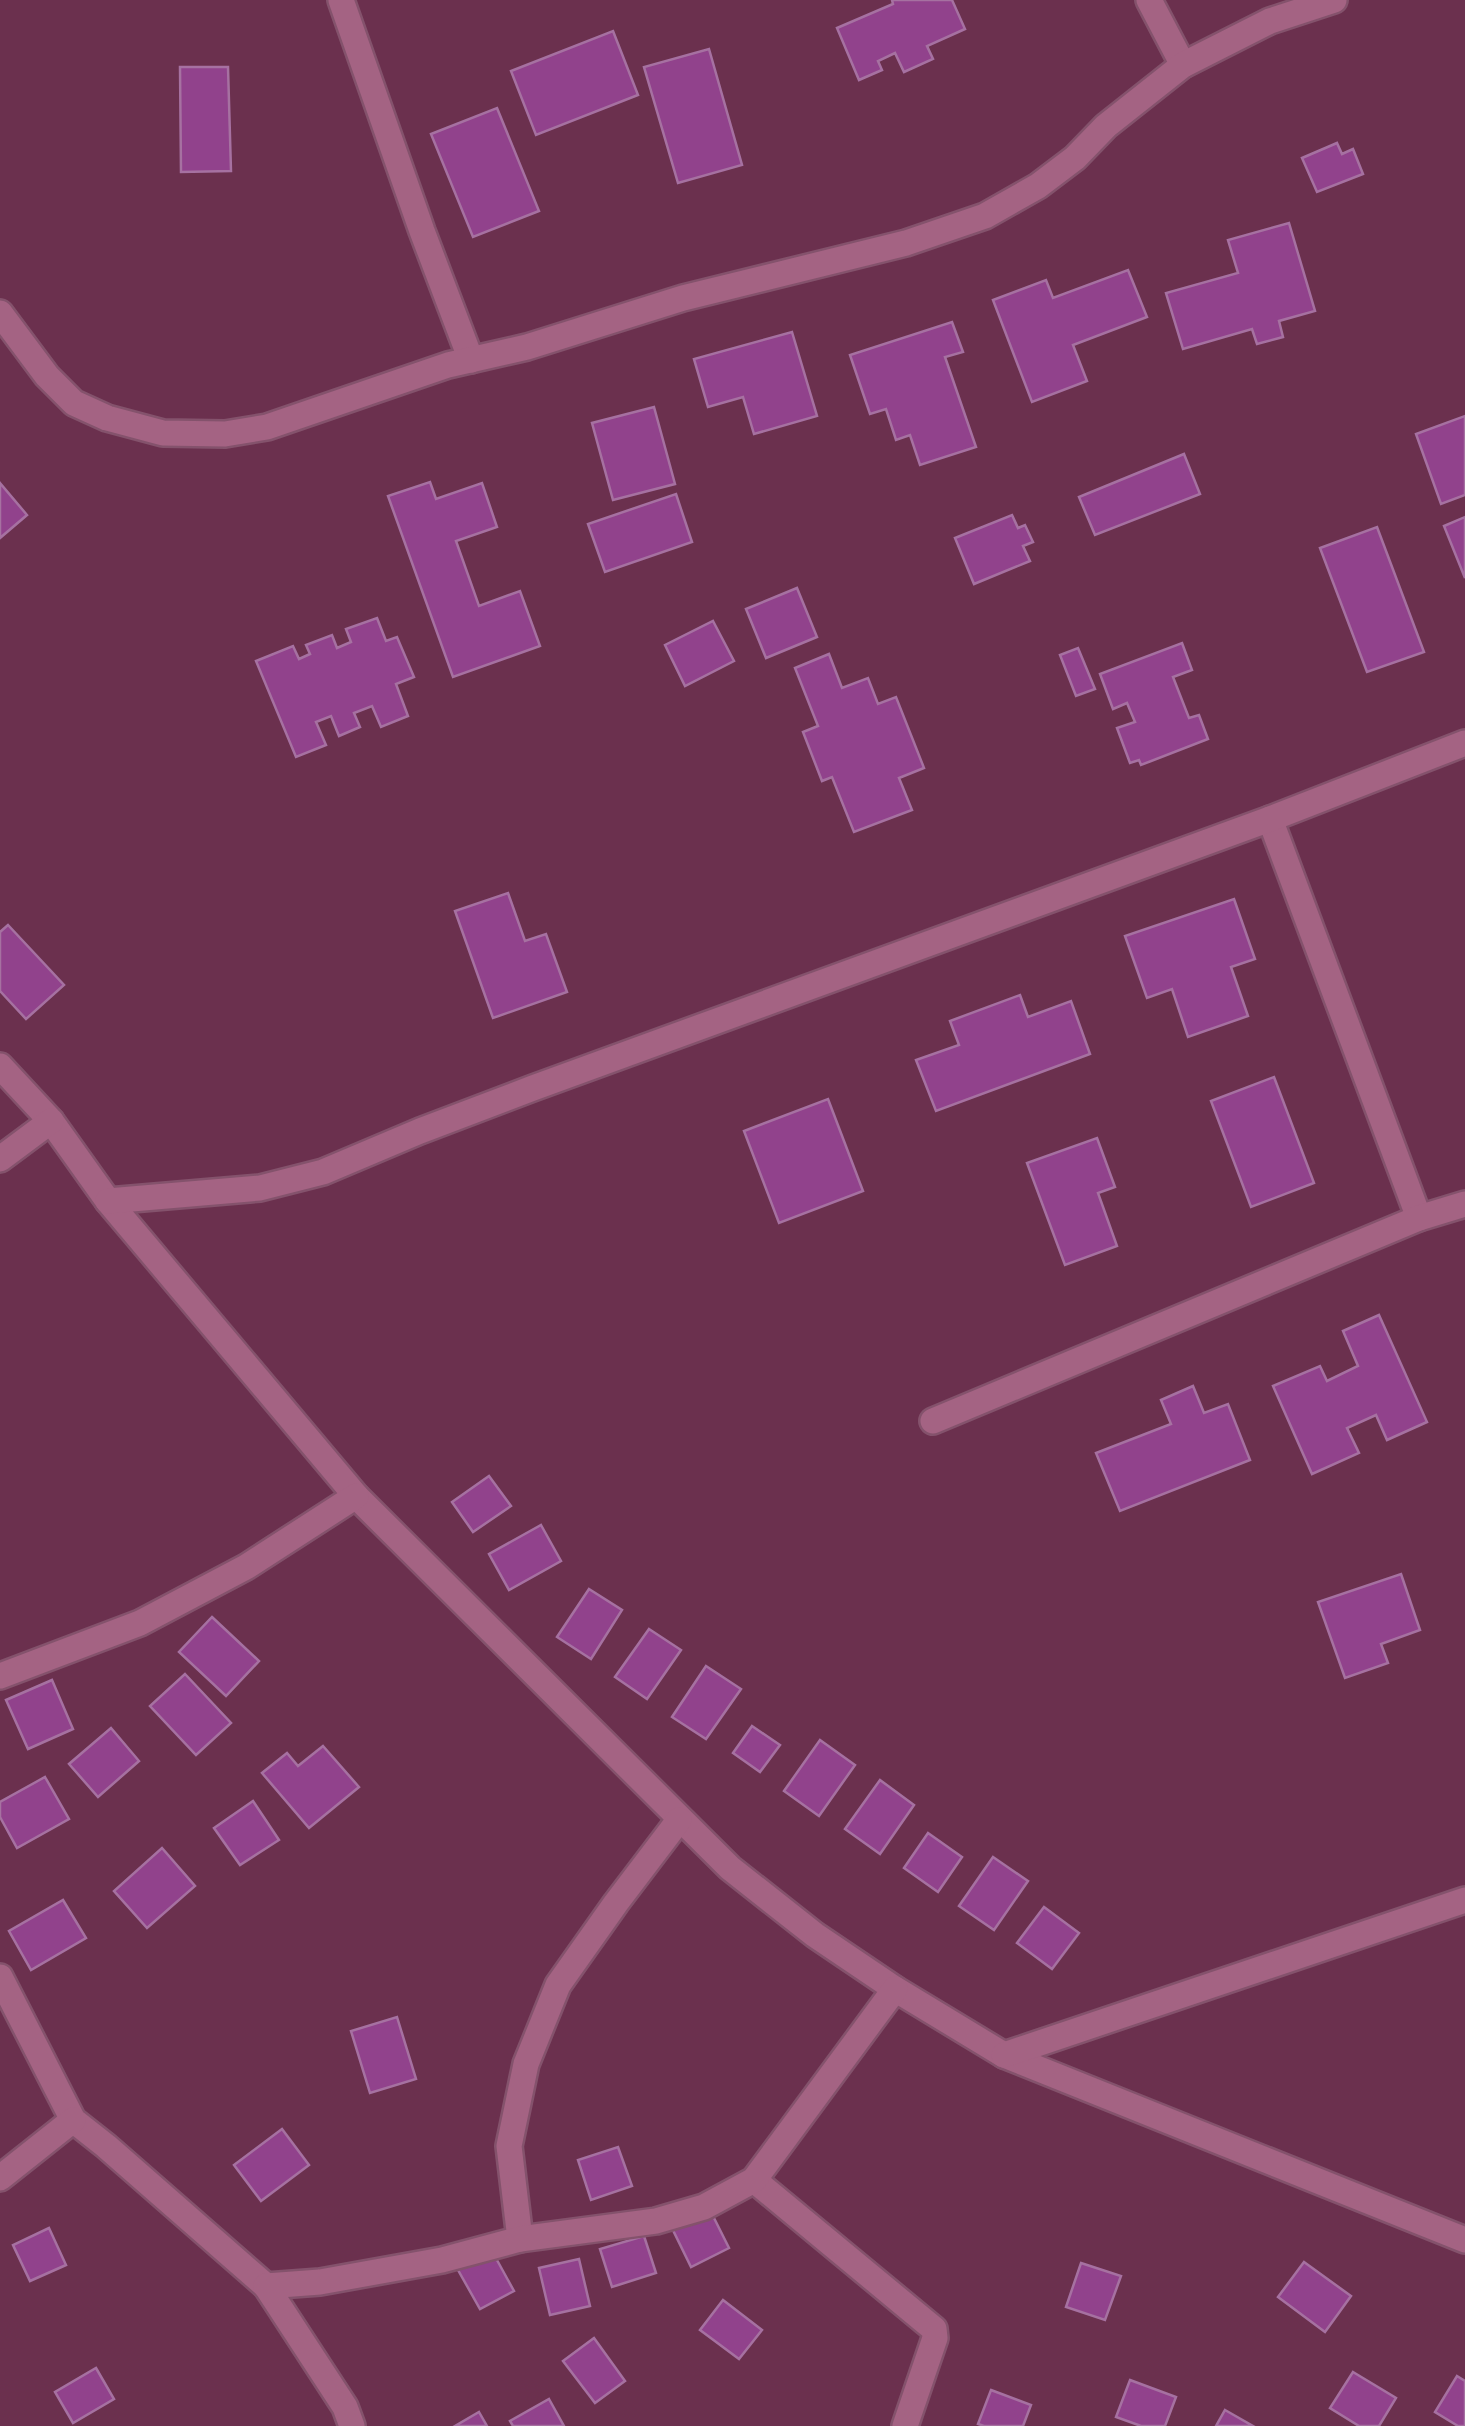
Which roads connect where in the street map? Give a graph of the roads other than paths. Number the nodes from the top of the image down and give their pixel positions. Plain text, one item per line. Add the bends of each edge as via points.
1 (340, 0) edge
2 (1148, 0) edge
3 (1334, 0) edge
4 (1183, 65) junction
5 (0, 313) edge
6 (471, 360) junction
7 (1465, 743) edge
8 (1270, 818) junction
9 (0, 1066) edge
10 (50, 1121) junction
11 (0, 1159) edge
12 (108, 1202) junction
13 (1465, 1204) edge
14 (1419, 1218) junction
15 (933, 1421) dead end
16 (356, 1496) junction
17 (0, 1676) edge
18 (680, 1820) junction
19 (1465, 1900) edge
20 (0, 1977) edge
21 (895, 1989) junction
22 (1004, 2055) junction
23 (73, 2120) junction
24 (0, 2178) edge
25 (754, 2180) junction
26 (520, 2240) junction
27 (1465, 2240) edge
28 (266, 2286) junction
29 (352, 2426) edge
30 (905, 2426) edge

1 - 6 street
2 - 4 street
3 - 4 street via 1270,21
4 - 6 street via 1050,177 985,216
5 - 6 street via 74,403 163,433 268,427
7 - 8 street
8 - 12 street via 532,1088 324,1172 260,1188
8 - 14 street
9 - 10 street
10 - 11 street
10 - 12 street
12 - 16 street
13 - 14 street
14 - 15 street
16 - 17 street via 246,1567 140,1623
16 - 18 street
18 - 21 street via 772,1902
18 - 26 street via 558,1984 526,2064 509,2146
19 - 22 street
20 - 23 street
21 - 22 street
21 - 25 street
22 - 27 street
23 - 24 street
23 - 28 street
25 - 26 street via 704,2207 656,2221
25 - 30 street via 934,2329
26 - 28 street via 442,2260
28 - 29 street

